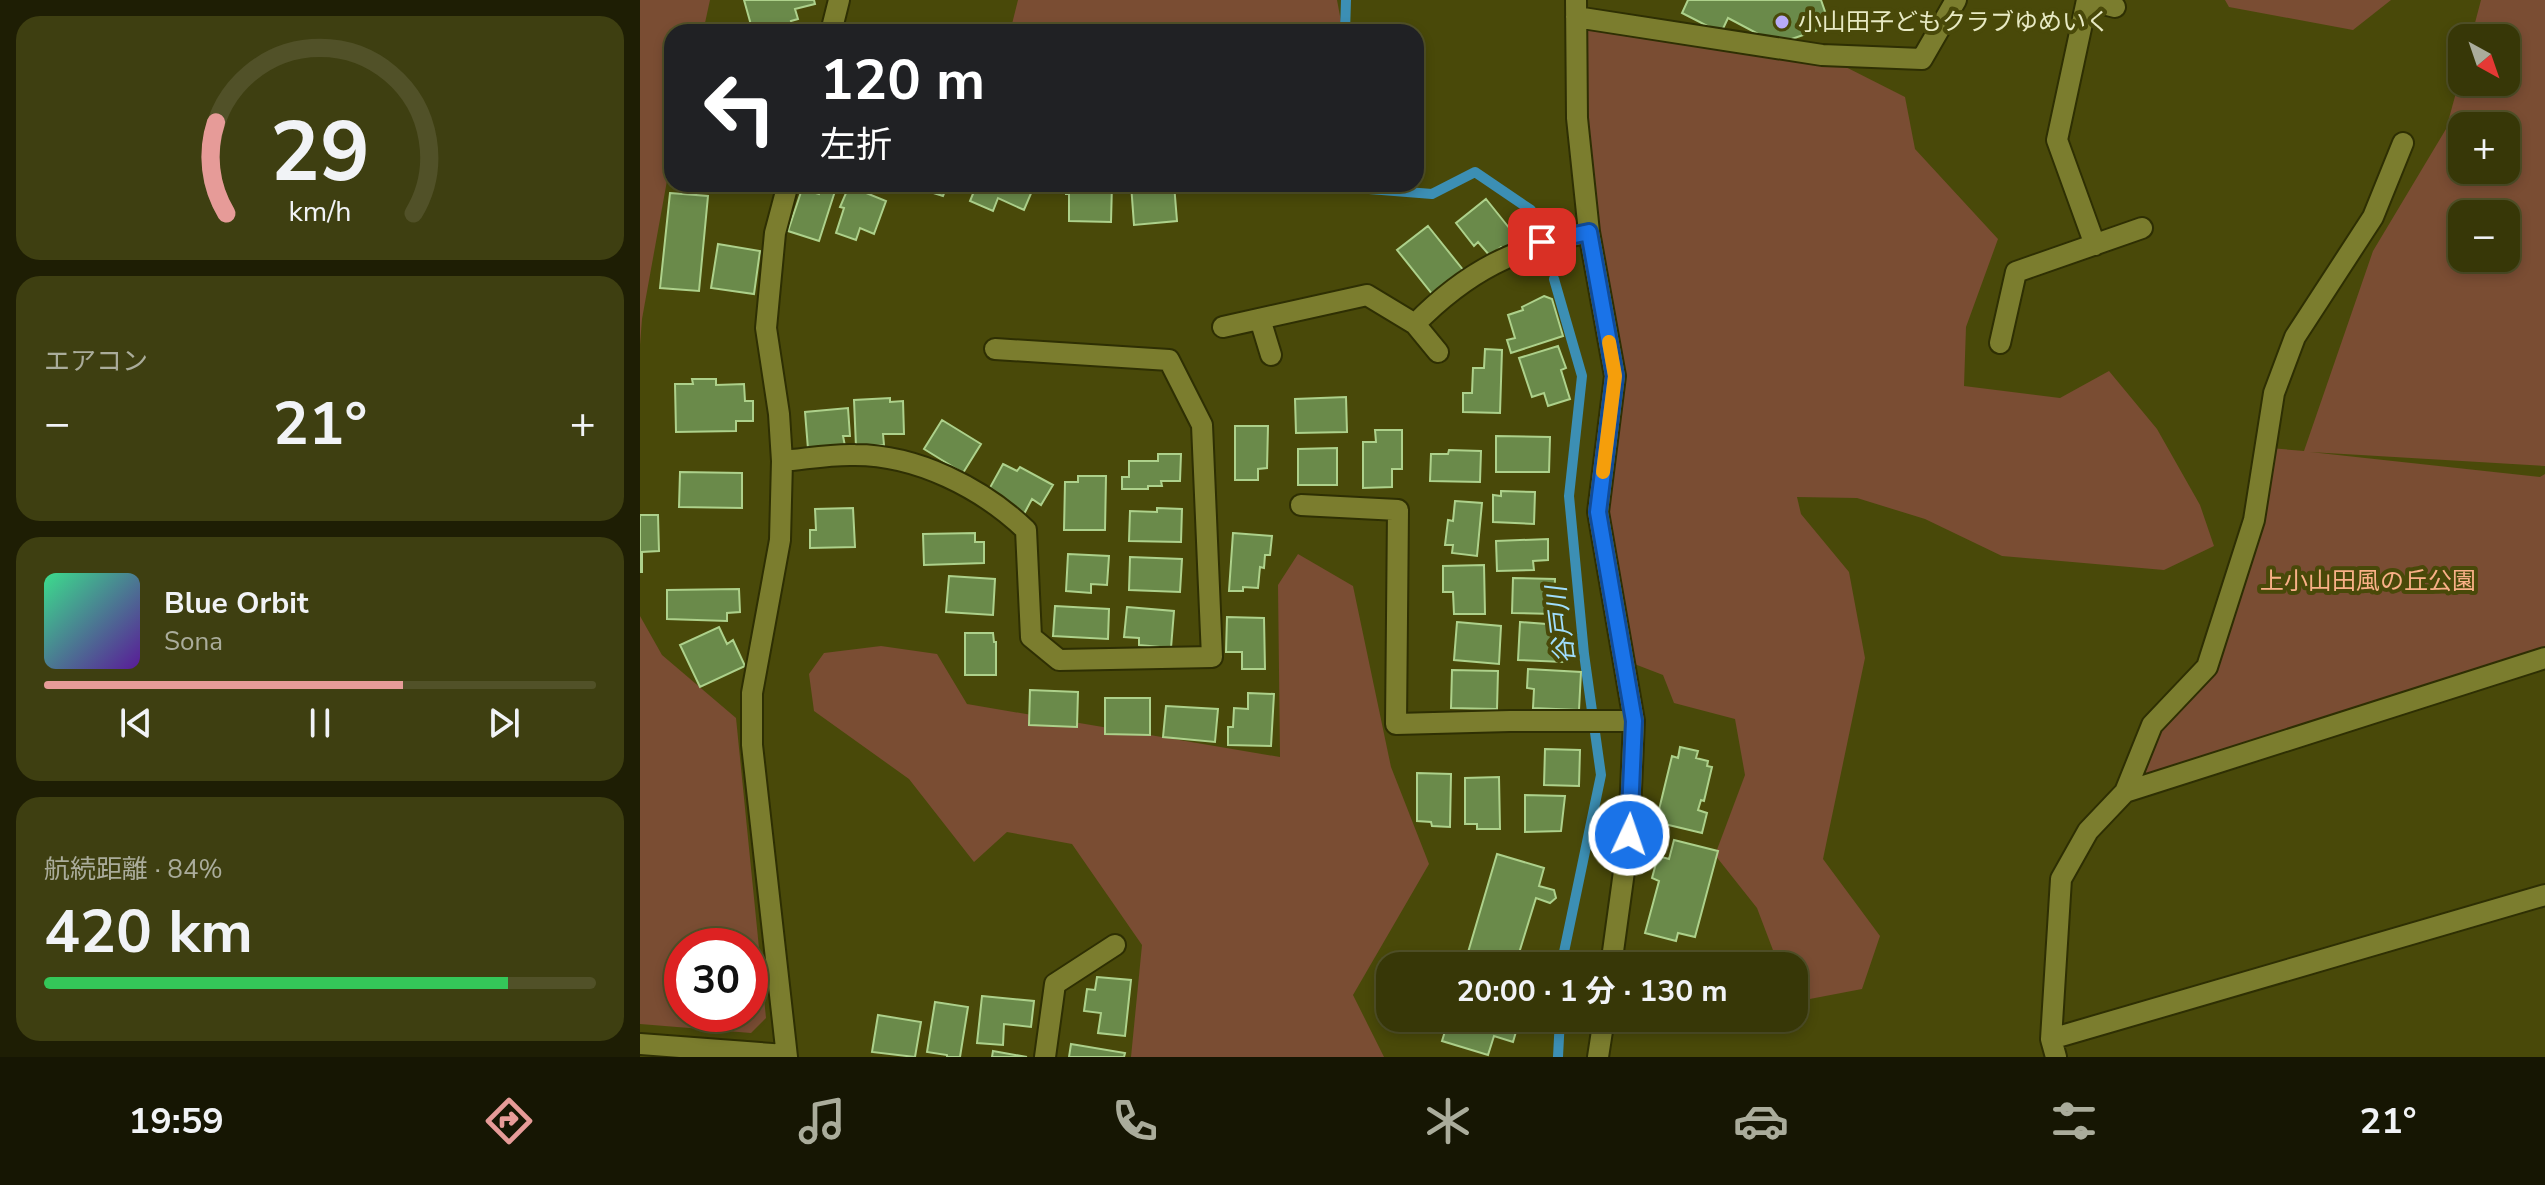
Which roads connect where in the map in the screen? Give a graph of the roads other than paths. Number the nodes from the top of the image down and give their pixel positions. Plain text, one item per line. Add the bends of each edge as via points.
1 (839, 0) edge
2 (1956, 0) edge
3 (2087, 0) edge
4 (2115, 7) dead end
5 (1576, 8) edge
6 (833, 24) edge
7 (2403, 143) dead end
8 (786, 192) edge
9 (2142, 228) dead end
10 (1589, 232) junction
11 (2095, 245) junction
12 (1260, 319) junction
13 (1415, 324) junction
14 (1223, 327) dead end
15 (2000, 343) dead end
16 (995, 349) dead end
17 (1438, 352) dead end
18 (1271, 355) dead end
19 (782, 461) junction
20 (1301, 505) dead end
21 (2545, 658) edge
22 (1626, 721) junction
23 (2125, 792) junction
24 (2545, 895) edge
25 (1115, 945) dead end
26 (1613, 952) edge
27 (1602, 1032) edge
28 (640, 1044) edge
29 (2053, 1048) edge
30 (787, 1056) edge
31 (1045, 1057) edge
32 (1598, 1057) edge

1 - 6 street
2 - 5 street via 1922,59 1822,55
3 - 4 street
3 - 11 street via 2057,140
5 - 10 street via 1577,118
7 - 23 street via 2373,217 2295,337 2274,393 2254,520 2207,667 2152,725
8 - 19 street via 775,233 766,328
9 - 11 street
10 - 13 street via 1542,242 1485,266
10 - 22 street via 1615,376 1598,512
11 - 15 street via 2016,272
12 - 13 street via 1367,295
12 - 14 street
12 - 18 street
13 - 17 street
16 - 19 street via 1169,360 1202,425 1212,657 1059,660 1031,637 1026,530 1000,506 919,464 857,454
19 - 30 street via 780,540 752,693 752,745
20 - 22 street via 1398,510 1396,724
21 - 23 street
22 - 26 street via 1629,835
23 - 29 street via 2088,831 2061,879
24 - 29 street
25 - 31 street via 1055,984
27 - 32 street
28 - 30 street

